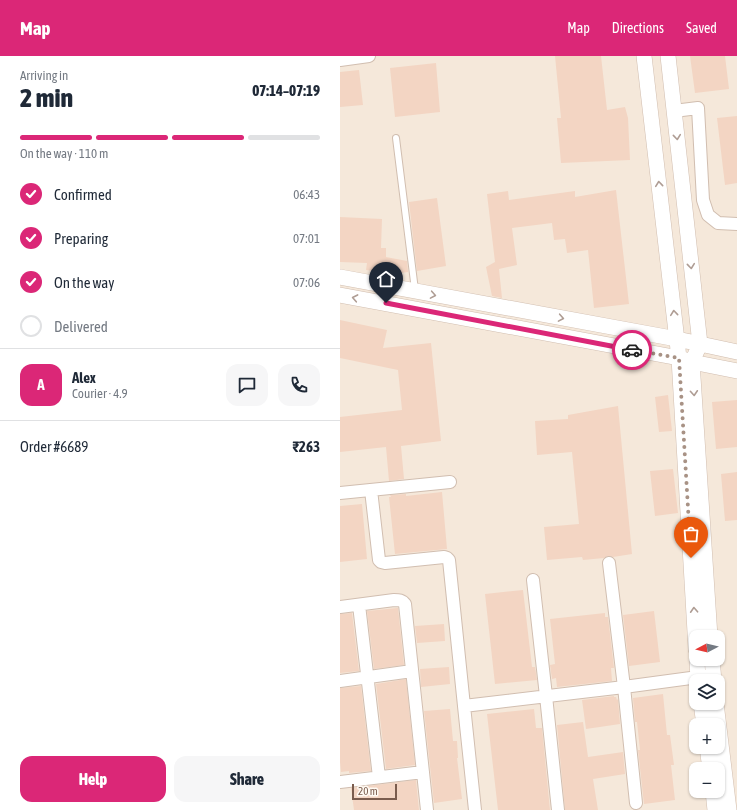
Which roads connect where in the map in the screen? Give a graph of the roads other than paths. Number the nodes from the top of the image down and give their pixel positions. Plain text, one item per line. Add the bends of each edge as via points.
1 (369, 56) edge
2 (644, 56) edge
3 (668, 56) edge
4 (340, 60) edge
5 (674, 111) junction
6 (396, 138) dead end
7 (737, 224) edge
8 (340, 277) edge
9 (415, 291) junction
10 (340, 295) edge
11 (676, 340) junction
12 (700, 344) junction
13 (737, 352) edge
14 (686, 360) junction
15 (737, 371) edge
16 (450, 482) dead end
17 (371, 490) junction
18 (340, 493) edge
19 (609, 563) dead end
20 (533, 580) dead end
21 (359, 605) junction
22 (340, 607) edge
23 (695, 630) edge
24 (709, 630) edge
25 (412, 671) junction
26 (367, 677) junction
27 (689, 680) edge
28 (340, 681) edge
29 (624, 687) junction
30 (546, 696) junction
31 (464, 706) junction
32 (717, 710) edge
33 (423, 772) junction
34 (379, 777) junction
35 (340, 782) edge
36 (714, 798) edge
37 (636, 803) dead end
38 (427, 810) edge
39 (475, 810) edge
40 (558, 810) edge
41 (715, 810) edge
42 (729, 810) edge

1 - 4 street
11 -> 2 street
3 - 5 street
5 - 7 street via 698,108 705,207 708,215 718,223
5 -> 12 street
6 - 9 lane
8 - 9 street
9 -> 11 street
14 -> 10 street
11 - 12 street
11 - 14 street
12 - 13 street
12 - 14 street
14 - 15 street
23 -> 14 street
14 -> 24 street
16 - 17 street
17 - 18 street
17 - 31 street via 379,560 385,563 444,557 449,560
19 - 29 street
20 - 30 street
21 - 22 street
21 - 25 street via 403,601
21 - 26 street
25 - 26 street
25 - 33 street
26 - 28 street
26 - 34 street
27 - 29 street
29 - 30 street
29 - 37 street
30 - 31 street
30 - 40 street
31 - 39 street
32 - 42 street
33 - 34 street
33 - 38 street
34 - 35 street
36 - 41 street

